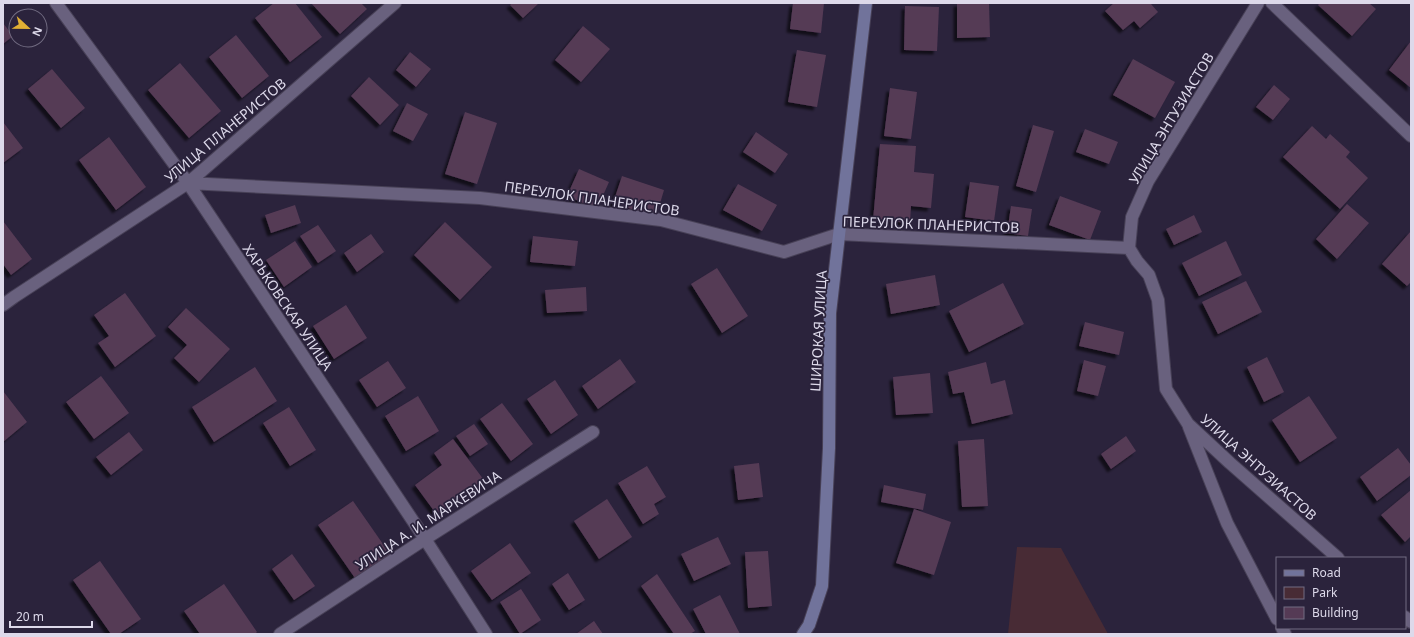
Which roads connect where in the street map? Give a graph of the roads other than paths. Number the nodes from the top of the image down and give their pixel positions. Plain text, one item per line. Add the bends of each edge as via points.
1 (56, 3) edge
2 (395, 3) edge
3 (866, 3) edge
4 (1258, 3) edge
5 (1272, 3) edge
6 (1411, 136) edge
7 (188, 183) junction
8 (839, 234) junction
9 (1129, 248) junction
10 (3, 305) edge
11 (1188, 424) junction
12 (593, 432) dead end
13 (425, 539) junction
14 (1337, 557) edge
15 (1276, 617) edge
16 (280, 634) edge
17 (486, 634) edge
18 (803, 634) edge

1 - 7 street, ХАРЬКОВСКАЯ УЛИЦА
2 - 7 street, УЛИЦА ПЛАНЕРИСТОВ
3 - 8 street, ШИРОКАЯ УЛИЦА
4 - 9 street, УЛИЦА ЭНТУЗИАСТОВ via 1148,181 1132,217
5 - 6 street
7 - 8 street, ПЕРЕУЛОК ПЛАНЕРИСТОВ via 480,198 661,220 784,252
7 - 10 street, УЛИЦА ПЛАНЕРИСТОВ
7 - 13 street, ХАРЬКОВСКАЯ УЛИЦА
8 - 9 street, ПЕРЕУЛОК ПЛАНЕРИСТОВ
8 - 18 street, ШИРОКАЯ УЛИЦА via 830,313 822,586 809,625
9 - 11 street, УЛИЦА ЭНТУЗИАСТОВ via 1149,275 1158,300 1166,389
11 - 14 street, УЛИЦА ЭНТУЗИАСТОВ
11 - 15 street via 1227,524
12 - 13 street, УЛИЦА А. И. МАРКЕВИЧА
13 - 16 street, УЛИЦА А. И. МАРКЕВИЧА
13 - 17 street, ХАРЬКОВСКАЯ УЛИЦА

